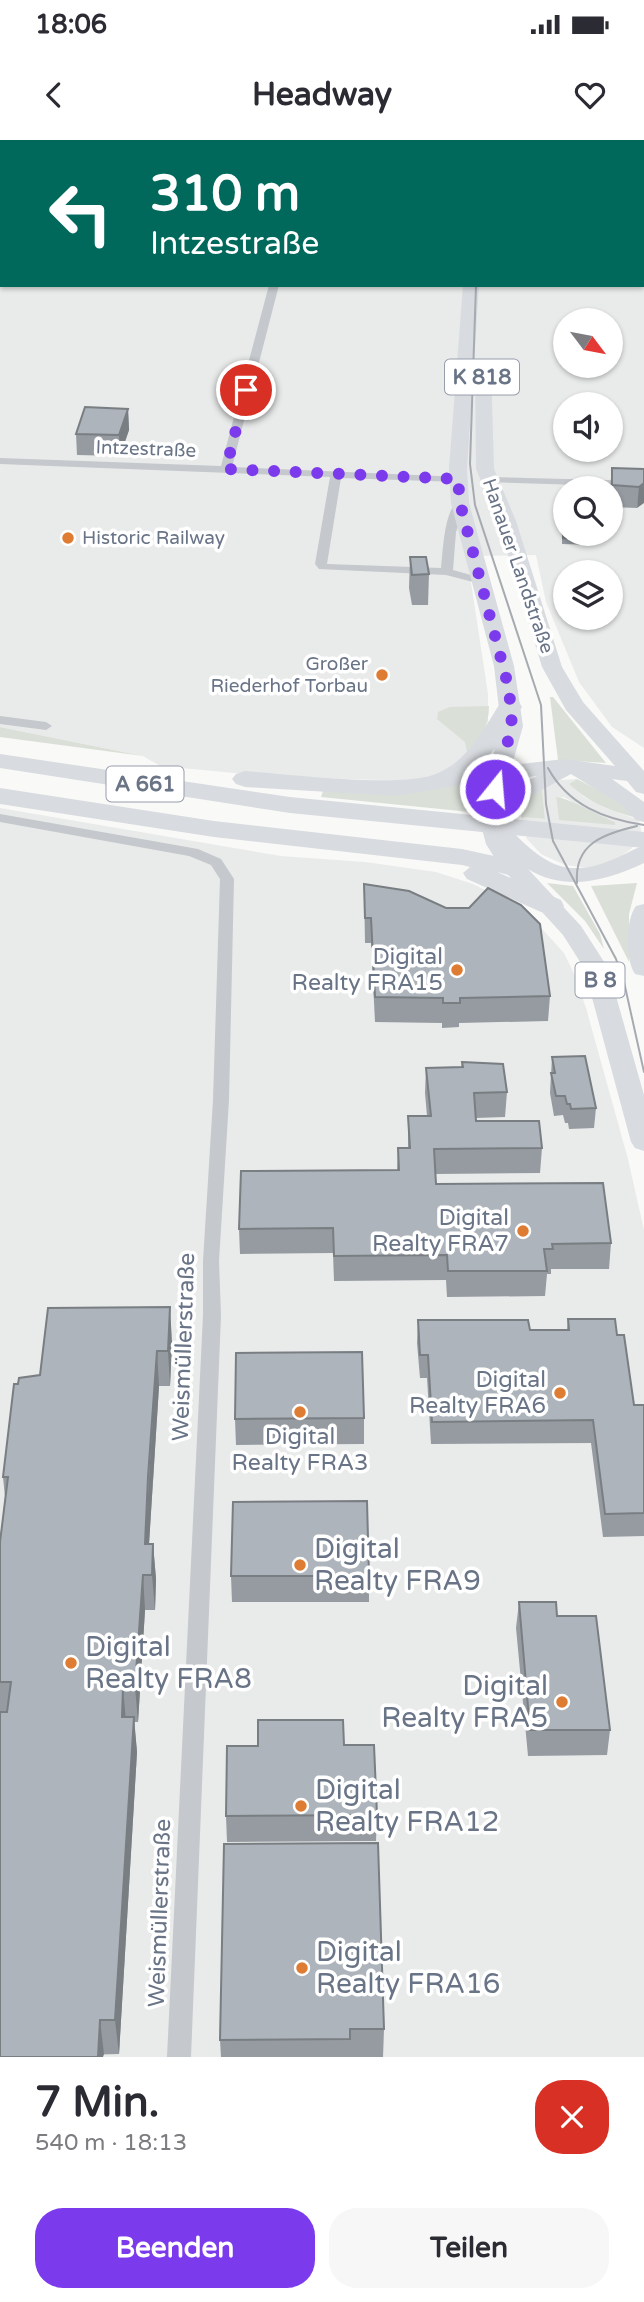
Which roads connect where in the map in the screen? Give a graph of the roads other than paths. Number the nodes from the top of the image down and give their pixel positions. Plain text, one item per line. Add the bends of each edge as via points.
1 (273, 287) edge
2 (471, 287) edge
3 (485, 287) edge
4 (0, 461) edge
5 (226, 469) junction
6 (336, 474) junction
7 (458, 479) junction
8 (489, 480) junction
9 (644, 484) edge
10 (460, 503) junction
11 (447, 572) junction
12 (481, 582) junction
13 (510, 707) junction
14 (0, 720) edge
15 (46, 726) dead end
16 (599, 734) joint
17 (0, 748) edge
18 (0, 761) edge
19 (575, 767) junction
20 (499, 773) junction
21 (642, 775) edge
22 (0, 776) edge
23 (435, 784) junction
24 (0, 796) edge
25 (287, 811) junction
26 (644, 815) edge
27 (0, 818) edge
28 (490, 819) junction
29 (644, 840) edge
30 (335, 843) junction
31 (644, 853) edge
32 (513, 868) junction
33 (560, 876) junction
34 (644, 876) edge
35 (551, 906) junction
36 (644, 911) edge
37 (644, 969) edge
38 (644, 1142) edge
39 (179, 2057) edge

1 - 5 street
2 - 7 main road, Hanauer Landstraße / K 818
3 - 8 main road, Hanauer Landstraße / K 818 via 482,410
4 - 5 street, Intzestraße
5 - 6 street, Intzestraße
6 - 7 street, Intzestraße
6 - 11 street via 323,567
7 - 8 main road
7 - 10 main road, Hanauer Landstraße / K 818
8 - 9 street
8 - 16 main road, Hanauer Landstraße / K 818 via 507,521 552,667 574,705
10 - 11 street via 450,532
10 - 12 main road, Hanauer Landstraße / K 818
11 - 12 street
12 - 13 main road, Hanauer Landstraße / K 818
13 - 20 main road, Hanauer Landstraße / K 818 via 510,739
13 - 23 highway via 474,758
14 - 15 street
16 - 21 main road, Hanauer Landstraße / K 818
17 - 23 highway via 297,784 375,789
18 - 25 highway, A 661
19 - 20 main road
19 - 21 main road
19 - 26 main road via 613,789
19 - 28 main road via 521,791 500,805
20 - 23 highway
20 - 28 main road, Hanauer Landstraße
22 - 25 highway, A 661
24 - 30 highway
25 - 29 highway, A 661
25 - 31 highway, A 661
27 - 39 street, Weismüllerstraße via 192,852 216,862 227,878
28 - 32 main road, B 8 via 496,844
28 - 33 main road via 516,848
30 - 32 highway
30 - 35 highway via 435,859
31 - 33 main road via 607,870
32 - 33 main road
32 - 35 main road, B 8
33 - 34 main road
35 - 38 main road, B 8 via 596,968
36 - 37 main road, B 8 via 640,938

